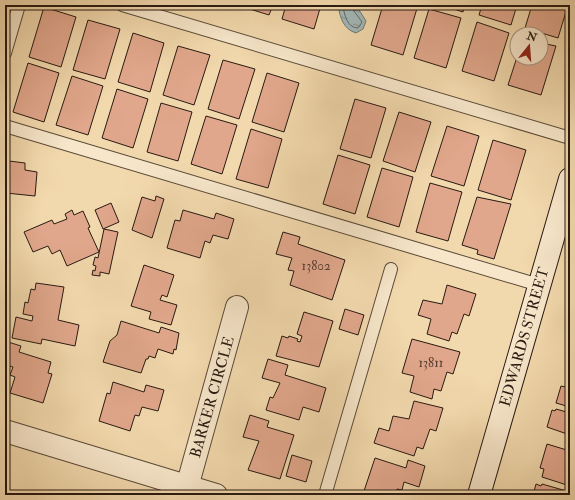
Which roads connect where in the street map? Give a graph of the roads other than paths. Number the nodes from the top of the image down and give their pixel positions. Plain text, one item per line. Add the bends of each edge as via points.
1 (19, 5) edge
2 (122, 5) edge
3 (5, 53) edge
4 (5, 126) edge
5 (570, 138) edge
6 (570, 179) edge
7 (391, 269) dead end
8 (539, 285) junction
9 (237, 308) dead end
10 (5, 431) edge
11 (187, 487) junction
12 (216, 495) edge
13 (325, 495) edge
14 (479, 495) edge

1 - 3 lane
2 - 5 lane
4 - 8 lane
6 - 8 street, EDWARDS STREET
7 - 13 lane
8 - 14 street, EDWARDS STREET
9 - 11 street, BARKER CIRCLE
10 - 11 street
11 - 12 street

